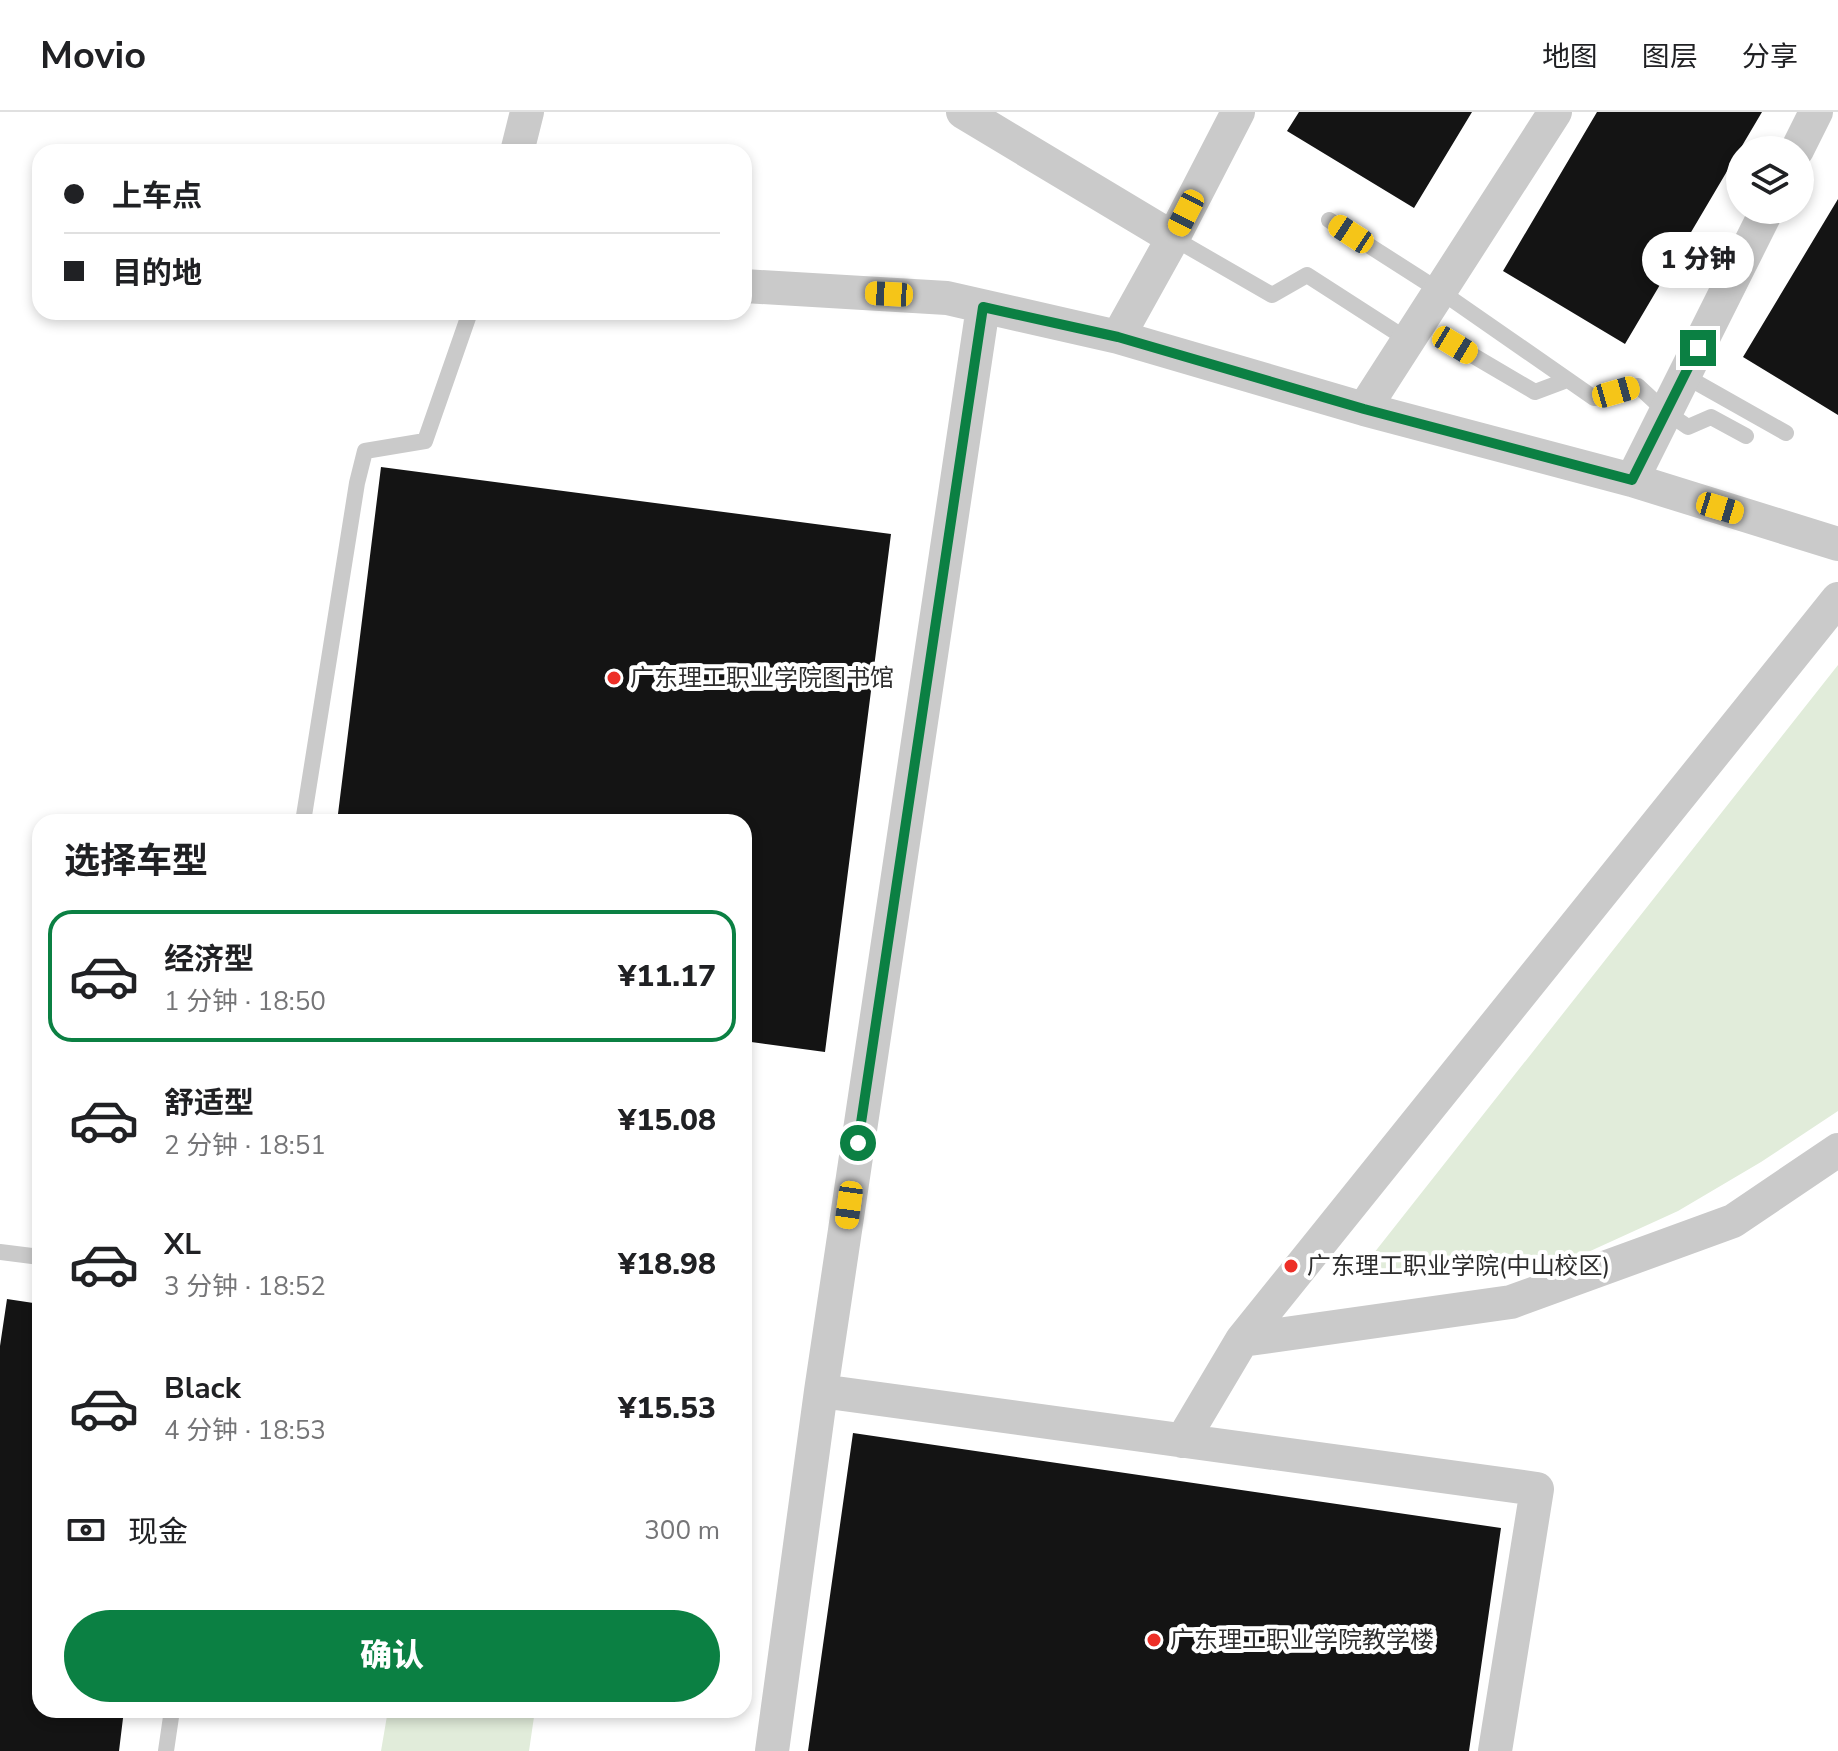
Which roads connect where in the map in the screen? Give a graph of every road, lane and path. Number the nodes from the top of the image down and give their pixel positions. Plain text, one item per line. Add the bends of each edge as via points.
1 (527, 112) edge
2 (963, 112) edge
3 (1238, 112) edge
4 (1555, 112) edge
5 (1816, 112) edge
6 (1804, 136) edge
7 (519, 144) edge
8 (1329, 220) dead end
9 (1760, 224) edge
10 (1173, 238) junction
11 (752, 286) edge
12 (1440, 291) junction
13 (983, 307) junction
14 (467, 320) edge
15 (1118, 337) junction
16 (1408, 340) junction
17 (1455, 345) dead end
18 (1685, 376) junction
19 (1567, 380) junction
20 (1364, 409) junction
21 (1666, 412) junction
22 (1786, 433) dead end
23 (1746, 436) dead end
24 (1632, 480) junction
25 (1838, 544) edge
26 (1838, 599) edge
27 (304, 814) edge
28 (1838, 1150) edge
29 (0, 1252) edge
30 (32, 1256) edge
31 (1242, 1340) junction
32 (821, 1391) junction
33 (1182, 1441) junction
34 (171, 1718) edge
35 (166, 1751) edge
36 (772, 1751) edge
37 (1495, 1751) edge

1 - 7 street
2 - 10 street
3 - 10 street
4 - 12 street
5 - 6 street
8 - 12 lane
9 - 18 street
10 - 15 street
10 - 16 lane via 1272,295 1307,275
11 - 13 street via 947,298
12 - 16 street
12 - 19 lane
13 - 15 street
13 - 32 street
14 - 27 lane via 425,441 365,451
15 - 20 street
16 - 20 street
17 - 19 lane via 1535,392
18 - 21 street
18 - 22 lane
19 - 21 lane via 1594,398 1638,386
20 - 24 street
21 - 23 lane via 1688,427 1711,417
21 - 24 street
24 - 25 street
26 - 31 street
28 - 31 street via 1733,1221 1511,1302
29 - 30 lane
31 - 33 street
32 - 33 street
32 - 36 street
33 - 37 street via 1537,1489
34 - 35 lane

